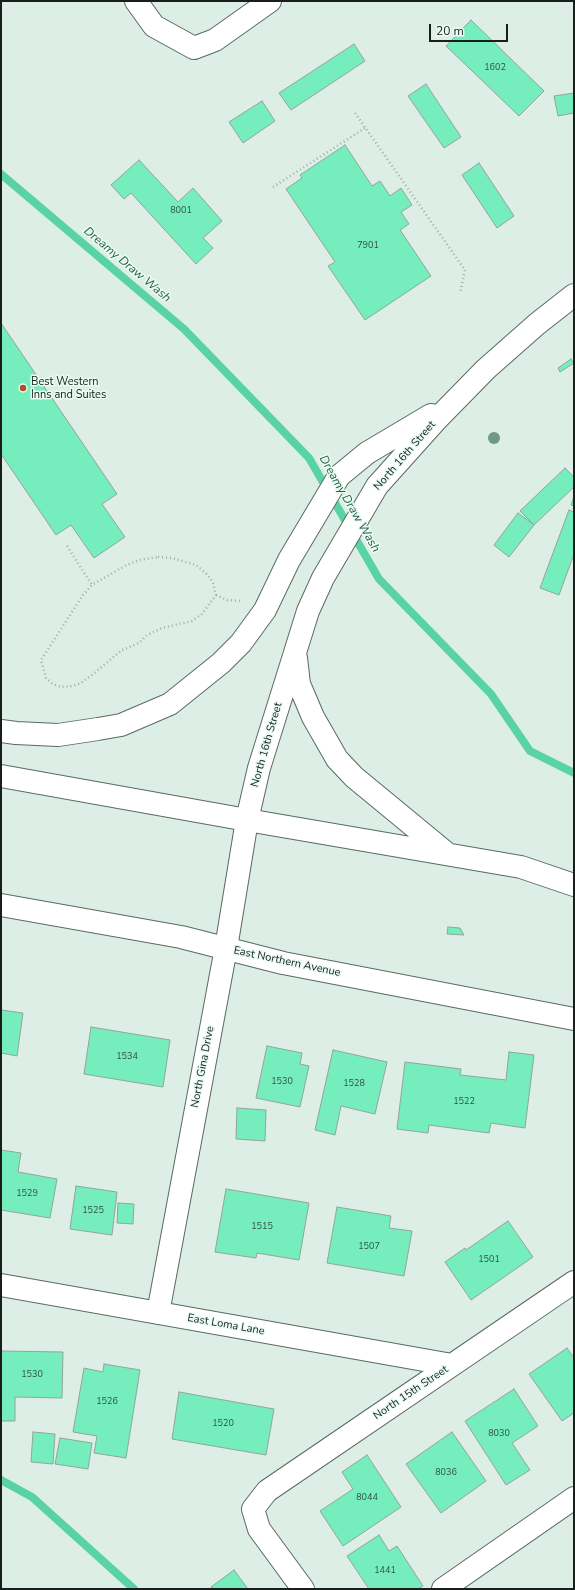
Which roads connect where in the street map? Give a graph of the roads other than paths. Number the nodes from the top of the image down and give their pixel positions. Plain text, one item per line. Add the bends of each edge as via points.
1 (136, 1) edge
2 (270, 1) edge
3 (574, 295) edge
4 (456, 399) junction
5 (296, 651) junction
6 (1, 731) edge
7 (1, 776) edge
8 (247, 820) junction
9 (446, 853) junction
10 (574, 884) edge
11 (1, 905) edge
12 (226, 948) junction
13 (574, 1019) edge
14 (574, 1282) edge
15 (1, 1285) edge
16 (158, 1313) junction
17 (452, 1365) junction
18 (574, 1498) edge
19 (303, 1589) edge
20 (443, 1589) edge

1 - 2 street via 154,26 194,48 215,40
3 - 4 street, North 16th Street via 537,324
4 - 5 street, North 16th Street via 377,486 323,578 308,611
4 - 6 street via 367,453 339,476 289,560 265,610 241,643 222,663 170,704 121,725 84,731 58,735
5 - 8 street, North 16th Street via 259,768
5 - 9 street via 299,684 337,759 354,777
7 - 8 street
8 - 9 street
8 - 12 street, North Gina Drive
9 - 10 street via 521,866
11 - 12 street, East Northern Avenue via 181,937
12 - 13 street, East Northern Avenue via 283,962
12 - 16 street, North Gina Drive
14 - 17 street, North 15th Street
15 - 16 street, East Loma Lane
16 - 17 street, East Loma Lane
17 - 19 street, North 15th Street via 267,1491 253,1509 259,1529
18 - 20 street

